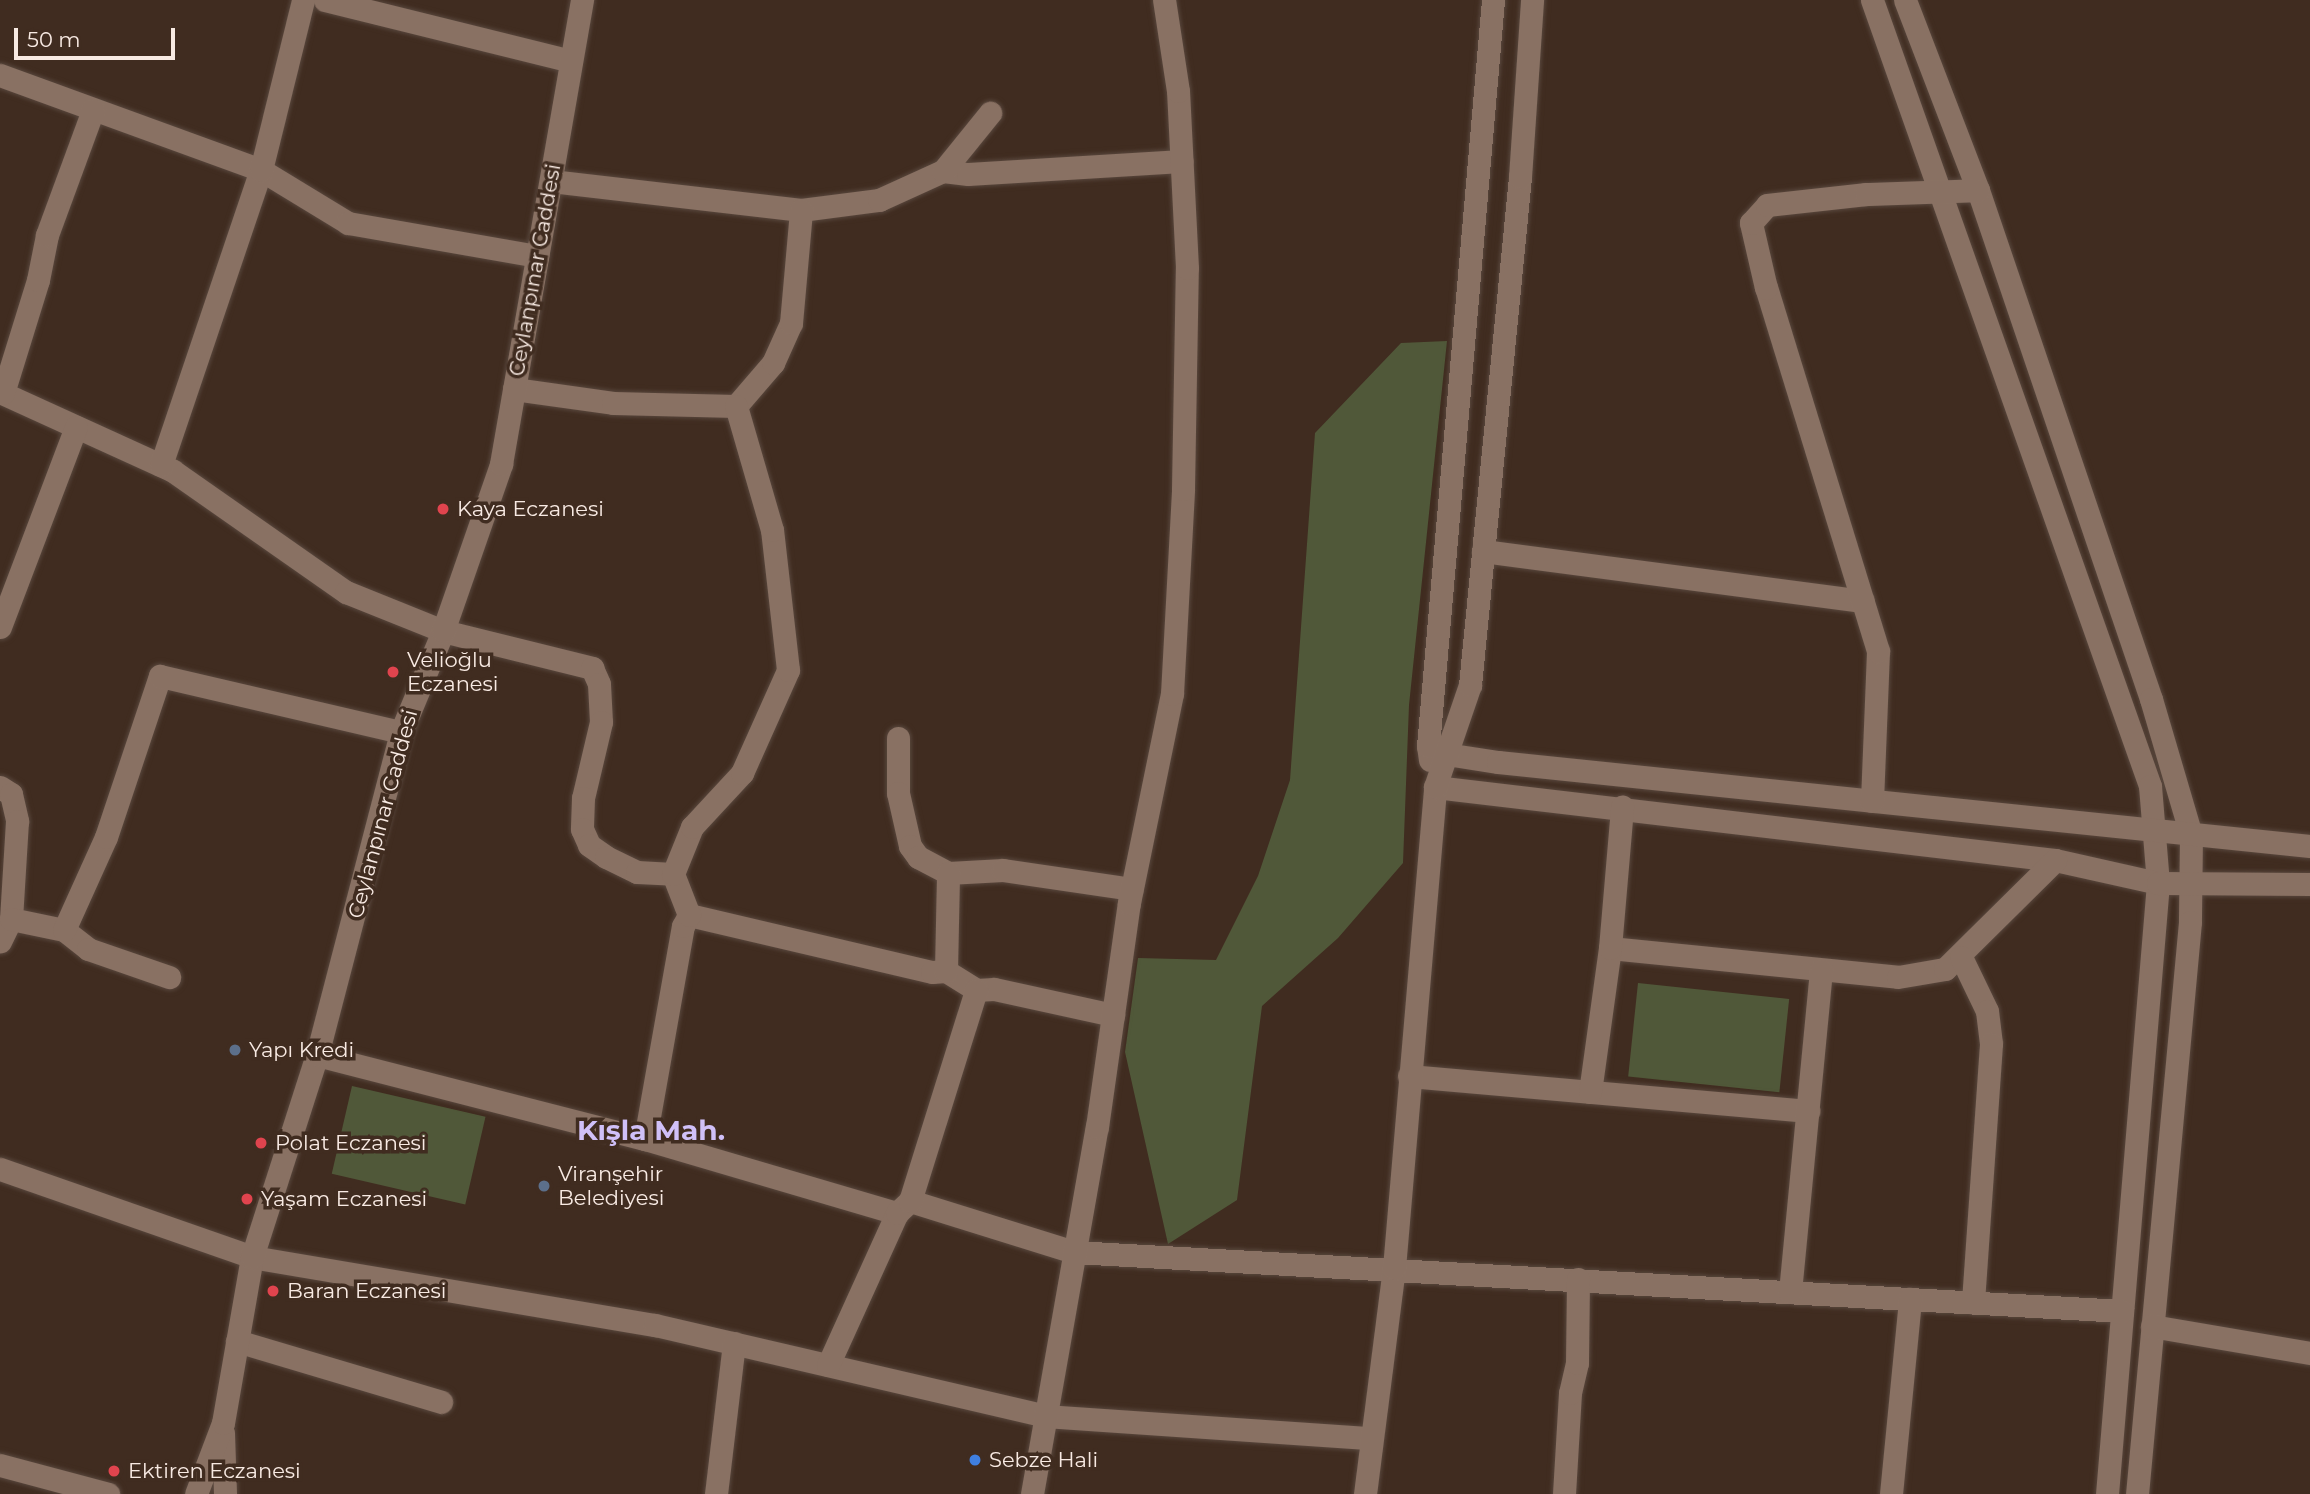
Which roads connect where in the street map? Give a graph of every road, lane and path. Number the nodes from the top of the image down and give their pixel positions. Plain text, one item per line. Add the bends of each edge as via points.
1 (303, 0) edge
2 (325, 0) edge
3 (582, 0) edge
4 (1164, 0) edge
5 (1493, 0) edge
6 (1532, 0) edge
7 (1872, 0) edge
8 (1905, 0) edge
9 (571, 61) junction
10 (0, 75) edge
11 (93, 110) junction
12 (990, 113) dead end
13 (1182, 161) junction
14 (261, 170) junction
15 (943, 171) junction
16 (551, 181) junction
17 (1978, 190) junction
18 (1941, 194) junction
19 (801, 210) junction
20 (537, 256) junction
21 (514, 389) junction
22 (1, 392) edge
23 (736, 406) junction
24 (76, 427) junction
25 (161, 465) junction
26 (1483, 551) junction
27 (1863, 601) junction
28 (0, 628) edge
29 (443, 631) junction
30 (401, 732) junction
31 (898, 738) dead end
32 (1437, 750) junction
33 (0, 787) edge
34 (1435, 787) junction
35 (1872, 801) junction
36 (1622, 807) junction
37 (2154, 831) junction
38 (2191, 835) junction
39 (2310, 846) edge
40 (2055, 860) junction
41 (948, 873) junction
42 (673, 874) junction
43 (2158, 883) junction
44 (2310, 884) edge
45 (2190, 886) junction
46 (1132, 889) junction
47 (689, 915) junction
48 (11, 919) junction
49 (64, 930) junction
50 (0, 942) edge
51 (1610, 948) junction
52 (1961, 957) junction
53 (1821, 970) junction
54 (946, 971) junction
55 (169, 977) dead end
56 (976, 990) junction
57 (1113, 1014) junction
58 (317, 1055) junction
59 (1409, 1076) junction
60 (1590, 1092) junction
61 (1808, 1111) junction
62 (645, 1139) junction
63 (0, 1169) edge
64 (904, 1207) junction
65 (1074, 1252) junction
66 (252, 1257) junction
67 (1394, 1268) junction
68 (1578, 1279) junction
69 (1790, 1292) junction
70 (1910, 1298) junction
71 (1973, 1302) junction
72 (2122, 1311) junction
73 (2152, 1326) junction
74 (237, 1341) junction
75 (734, 1343) junction
76 (2310, 1353) edge
77 (828, 1365) junction
78 (441, 1402) dead end
79 (1045, 1416) junction
80 (223, 1423) junction
81 (1370, 1438) junction
82 (0, 1465) edge
83 (74, 1490) edge
84 (108, 1494) edge
85 (196, 1494) edge
86 (205, 1494) edge
87 (214, 1494) edge
88 (225, 1494) edge
89 (716, 1494) edge
90 (1032, 1494) edge
91 (1366, 1494) edge
92 (1564, 1494) edge
93 (1891, 1494) edge
94 (2107, 1494) edge
95 (2137, 1494) edge

1 - 14 street
2 - 9 street
3 - 9 street, Ceylanpınar Caddesi
4 - 13 street via 1178,91
5 - 32 street
6 - 26 street
7 - 18 street
8 - 17 street
9 - 16 street, Ceylanpınar Caddesi
10 - 11 street
11 - 14 street via 112,112
11 - 22 street via 47,235 38,280
12 - 15 street
13 - 15 street via 968,174
13 - 46 street via 1187,268 1183,489 1172,694
14 - 20 street via 348,223
14 - 25 street
15 - 19 street via 879,200
16 - 19 street
16 - 20 street, Ceylanpınar Caddesi
17 - 18 street
17 - 38 street via 2151,699
18 - 27 street via 1866,194 1767,205 1751,223 1770,300
18 - 37 street via 2150,786
19 - 23 street via 792,323 773,363
20 - 21 street, Ceylanpınar Caddesi
21 - 23 street via 613,403
21 - 29 street, Ceylanpınar Caddesi via 502,464
22 - 24 street
23 - 42 street via 772,530 788,670 742,773 692,827
24 - 25 street
24 - 28 street
25 - 29 street via 346,592
26 - 27 street
26 - 32 street via 1470,685
27 - 35 street via 1878,651
29 - 30 street, Ceylanpınar Caddesi
29 - 42 street via 592,668 599,684 601,722 583,798 582,829 589,845 606,857 637,872
30 - 49 street via 160,676 106,837
30 - 58 street, Ceylanpınar Caddesi
31 - 41 street via 898,793 910,846 918,857
32 - 34 street
32 - 35 street
33 - 48 street via 11,794 17,821
34 - 36 street
34 - 59 street
35 - 37 street
36 - 40 street
36 - 51 street
37 - 38 street
37 - 43 street
38 - 39 street
38 - 45 street
40 - 43 street
40 - 52 street
41 - 46 street via 1003,870
41 - 54 street
42 - 47 street
43 - 45 street
43 - 72 street
44 - 45 street
45 - 73 street
46 - 57 street
47 - 54 street via 932,972
47 - 62 street via 683,926
48 - 49 street
48 - 50 street
49 - 55 street via 88,949
51 - 53 street
51 - 60 street
52 - 53 street via 1945,969 1898,977
52 - 71 street via 1987,1012 1992,1044
53 - 61 street
54 - 56 street
56 - 57 street via 995,989
56 - 64 street
57 - 65 street
58 - 62 street
58 - 66 street, Ceylanpınar Caddesi
59 - 60 street
59 - 67 street
60 - 61 street
61 - 69 street
62 - 64 street
63 - 66 street
64 - 65 street
64 - 77 street
65 - 67 street
65 - 79 street
66 - 74 street, Ceylanpınar Caddesi
66 - 75 street via 655,1325
67 - 68 street
67 - 81 street
68 - 69 street
68 - 92 street via 1577,1363 1570,1393
69 - 70 street
70 - 71 street
70 - 93 street
71 - 72 street
72 - 94 street
73 - 76 street
73 - 95 street
74 - 78 street
74 - 80 street, Ceylanpınar Caddesi
75 - 77 street
75 - 89 street
77 - 79 street
79 - 81 street
79 - 90 street
80 - 85 street
80 - 88 street
81 - 91 street
82 - 83 street
83 - 84 street
86 - 87 street

